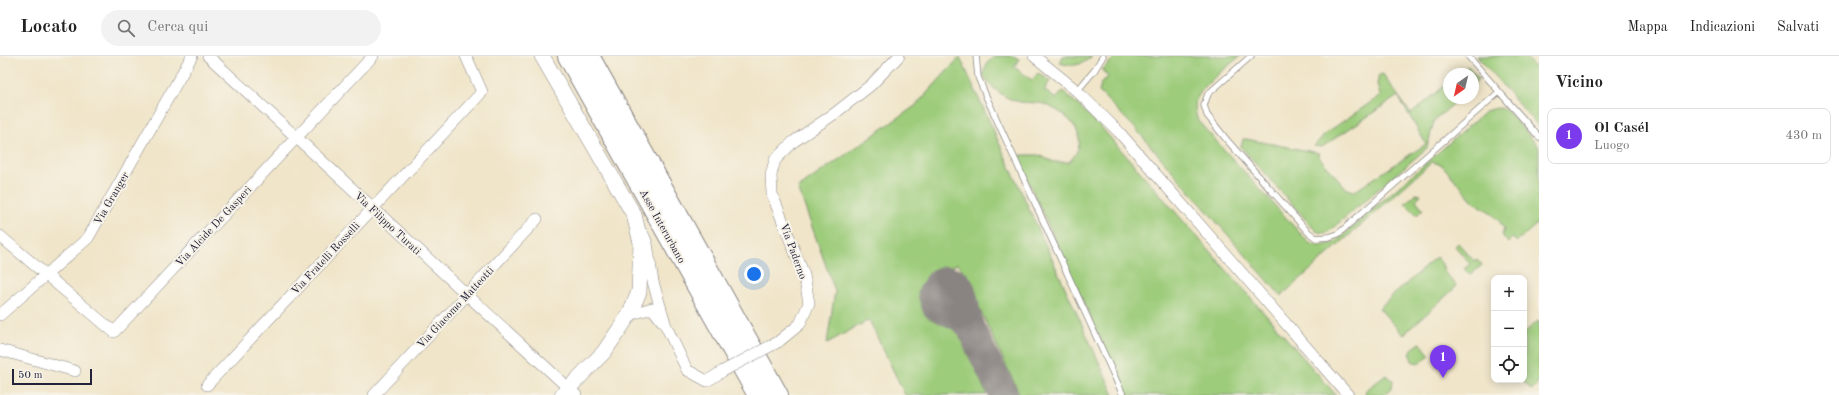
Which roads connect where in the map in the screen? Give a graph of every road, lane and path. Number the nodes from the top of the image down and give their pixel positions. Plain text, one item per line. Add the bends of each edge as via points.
1 (192, 56) edge
2 (208, 56) edge
3 (373, 56) edge
4 (466, 56) edge
5 (542, 56) edge
6 (568, 56) edge
7 (589, 56) edge
8 (976, 56) edge
9 (1034, 56) edge
10 (1103, 56) edge
11 (1251, 56) edge
12 (1468, 56) edge
13 (893, 58) edge
14 (1077, 91) junction
15 (1499, 92) junction
16 (296, 137) junction
17 (1539, 137) edge
18 (372, 208) junction
19 (634, 215) junction
20 (537, 219) dead end
21 (0, 236) edge
22 (640, 273) junction
23 (46, 276) junction
24 (654, 282) junction
25 (639, 292) junction
26 (466, 295) junction
27 (652, 308) junction
28 (0, 315) edge
29 (629, 315) junction
30 (666, 326) junction
31 (0, 350) edge
32 (75, 371) dead end
33 (207, 385) dead end
34 (569, 393) edge
35 (374, 395) edge
36 (758, 395) edge
37 (778, 395) edge
38 (1122, 395) edge
39 (1348, 395) edge

1 - 23 street, Via Granger via 88,238
2 - 16 street, Via Filippo Turati
3 - 16 street, Via Alcide De Gasperi
4 - 18 street, Via Fratelli Rosselli via 482,92
5 - 19 street, Via Paderno
6 - 36 highway, Asse Interurbano
7 - 37 highway, Asse Interurbano
8 - 38 lane via 978,77 985,94
9 - 14 street
10 - 14 lane
11 - 15 lane via 1208,94 1204,105 1208,115 1226,139 1316,238 1338,234
12 - 15 lane
13 - 30 street, Via Paderno, bridge via 871,85 792,142 775,160 771,174 772,194 804,275 809,303 800,324 778,342 707,381 687,370
14 - 39 street via 1119,132
15 - 17 lane
16 - 18 street, Via Filippo Turati
16 - 23 street, Via Alcide De Gasperi via 114,332
18 - 26 street, Via Filippo Turati
18 - 33 street, Via Fratelli Rosselli
19 - 22 street, Via Paderno via 641,243
19 - 24 street, Via Paderno via 647,243
20 - 26 street, Via Giacomo Matteotti
21 - 23 street
22 - 24 street
22 - 25 street, Via Paderno
23 - 28 street, Via Granger
24 - 30 street, Via Paderno
25 - 27 street, Via Paderno
25 - 29 street, Via Paderno
26 - 34 street, Via Filippo Turati
26 - 35 street, Via Giacomo Matteotti
27 - 29 street
27 - 30 street, Via Paderno
29 - 34 street, Via Paderno via 604,352
31 - 32 street

